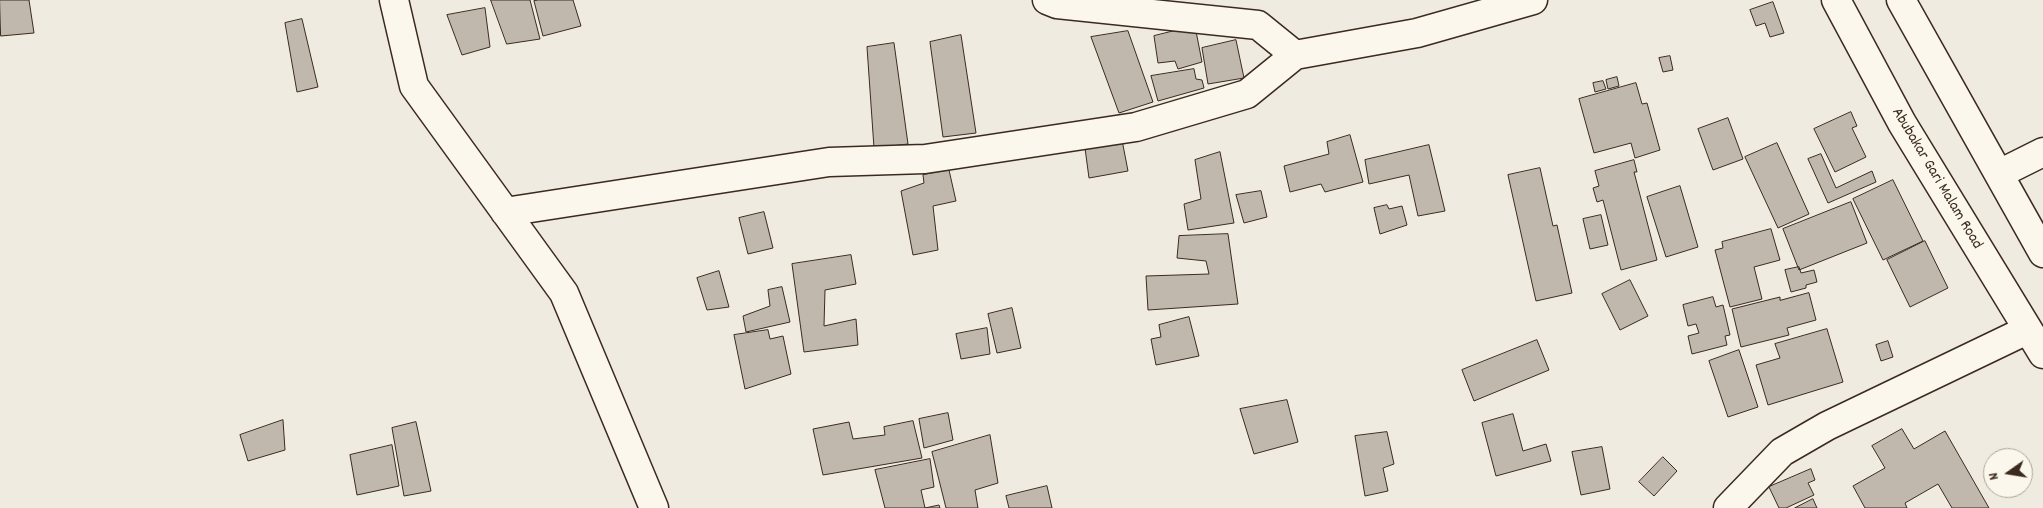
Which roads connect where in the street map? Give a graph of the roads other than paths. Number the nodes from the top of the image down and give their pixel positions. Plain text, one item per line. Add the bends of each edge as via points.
1 (394, 0) edge
2 (1047, 0) edge
3 (1533, 0) edge
4 (1836, 0) edge
5 (1901, 0) edge
6 (1295, 55) junction
7 (2043, 152) edge
8 (1998, 174) junction
9 (505, 212) junction
10 (2043, 253) edge
11 (2027, 330) junction
12 (2043, 354) edge
13 (654, 508) edge
14 (1728, 508) edge

1 - 9 street via 414,86
2 - 6 street via 1057,4 1258,24
3 - 6 street via 1417,33
4 - 11 street, Abubakar Gari Malam Road via 1902,123
5 - 8 street
6 - 9 street via 1247,94 1136,127 925,159 829,162
7 - 8 street
8 - 10 street
9 - 13 street via 564,292
11 - 12 street, Abubakar Gari Malam Road
11 - 14 street via 1827,426 1782,452

